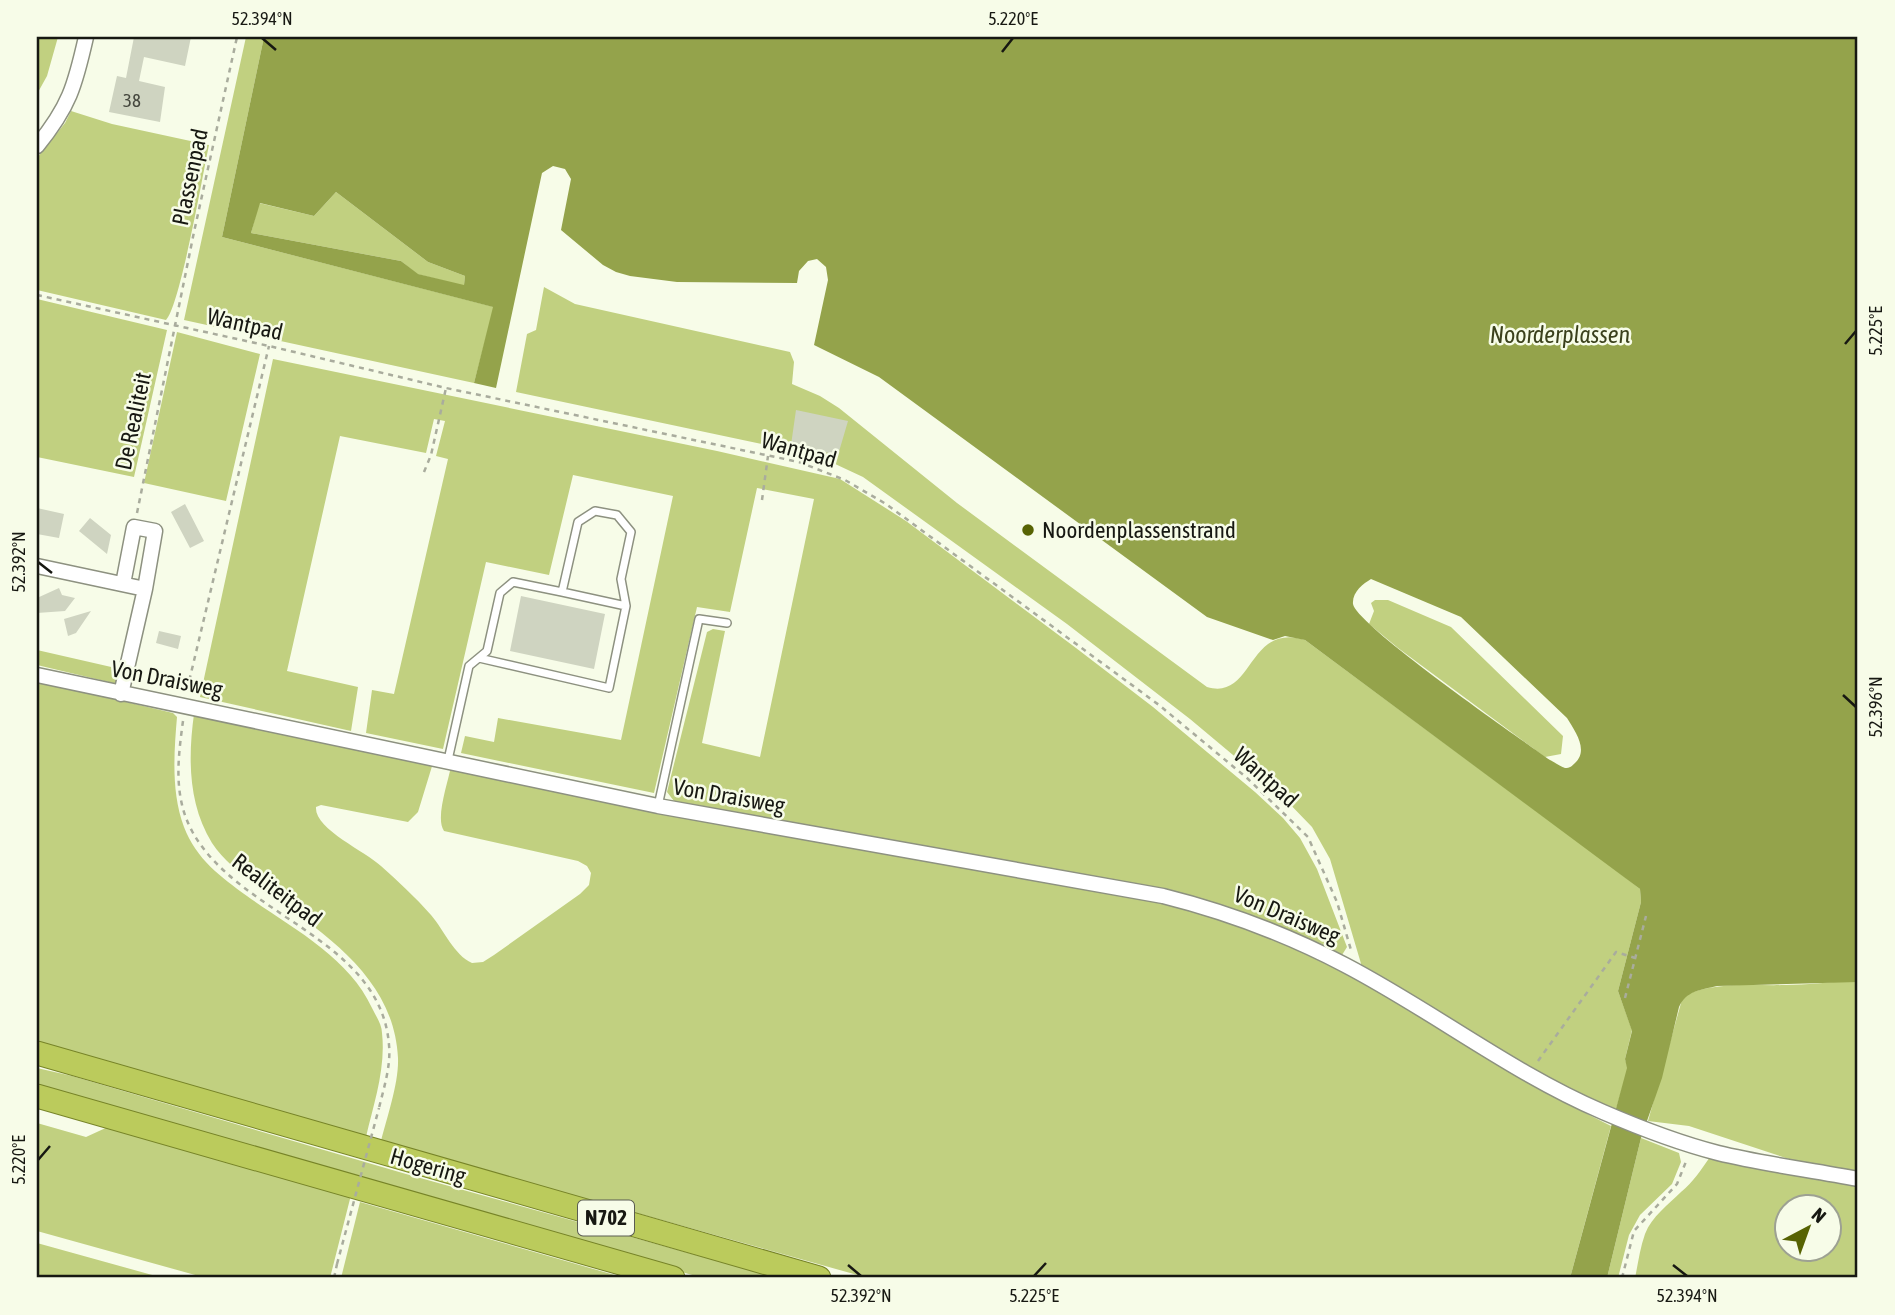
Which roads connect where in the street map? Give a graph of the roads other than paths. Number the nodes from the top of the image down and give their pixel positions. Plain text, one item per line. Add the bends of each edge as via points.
1 (86, 37) edge
2 (37, 146) edge
3 (37, 566) edge
4 (123, 584) junction
5 (145, 589) junction
6 (562, 592) junction
7 (626, 606) junction
8 (727, 623) dead end
9 (479, 658) junction
10 (37, 675) edge
11 (121, 694) junction
12 (449, 760) junction
13 (658, 806) junction
14 (37, 1053) edge
15 (37, 1096) edge
16 (1858, 1178) edge
17 (673, 1278) edge
18 (819, 1278) edge

1 - 2 street via 66,105
3 - 4 street
4 - 5 street
4 - 5 street via 134,527 155,531
5 - 11 street
6 - 7 lane
6 - 7 lane via 578,522 595,511 617,515 631,532 621,579
6 - 9 lane via 513,582 500,593 487,651
7 - 9 lane via 609,688
8 - 13 lane, Von Draisweg via 699,619
9 - 12 lane via 469,666
10 - 11 street, Von Draisweg
11 - 12 street, Von Draisweg
12 - 13 street, Von Draisweg
13 - 16 street, Von Draisweg via 1173,899 1238,917 1347,966 1528,1075 1602,1112 1720,1154
14 - 18 highway, Hogering / N702
15 - 17 highway, Hogering / N702

